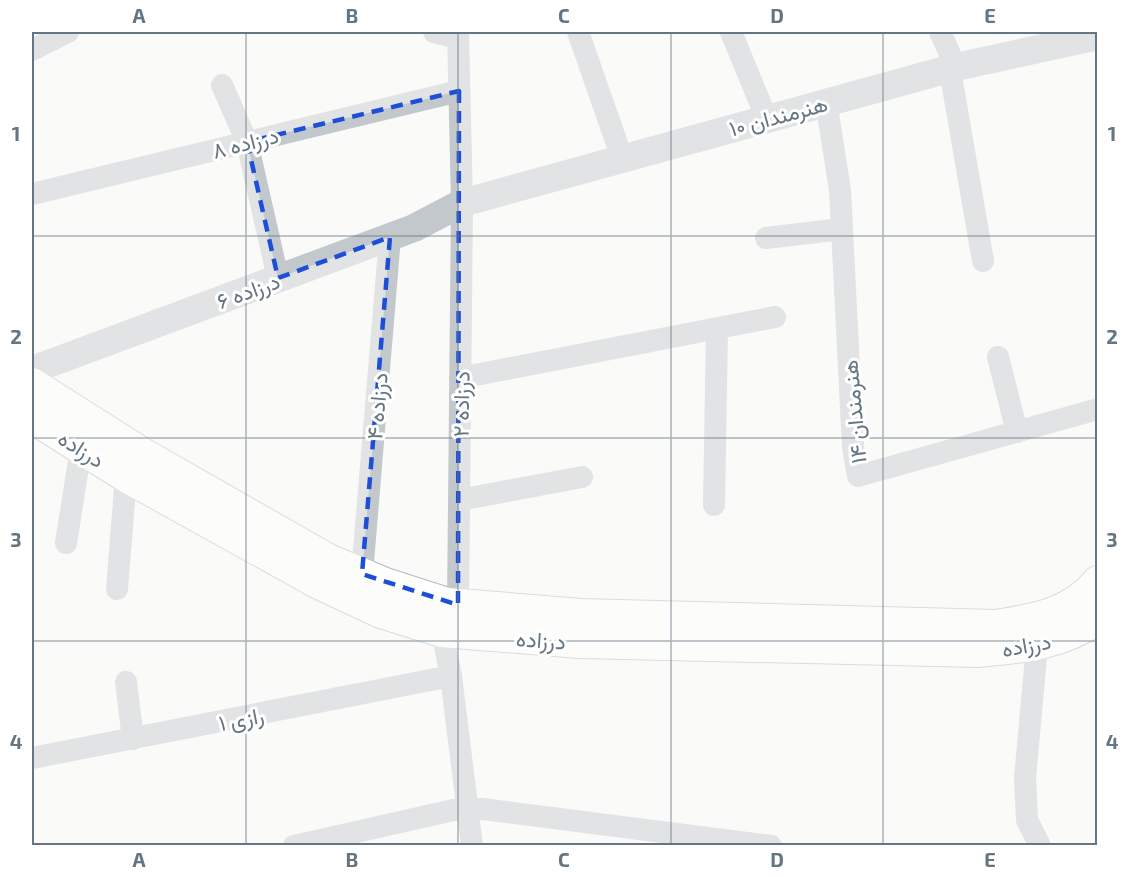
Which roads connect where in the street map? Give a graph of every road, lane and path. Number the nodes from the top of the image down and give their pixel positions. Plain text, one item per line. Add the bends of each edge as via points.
1 (68, 32) edge
2 (434, 32) edge
3 (578, 32) edge
4 (731, 32) edge
5 (940, 32) edge
6 (458, 35) edge
7 (1098, 36) edge
8 (32, 50) edge
9 (953, 69) junction
10 (222, 85) dead end
11 (459, 91) junction
12 (826, 102) junction
13 (766, 117) junction
14 (247, 142) junction
15 (622, 158) junction
16 (32, 194) edge
17 (462, 203) junction
18 (842, 229) junction
19 (390, 237) junction
20 (766, 238) dead end
21 (983, 261) dead end
22 (278, 278) junction
23 (775, 317) dead end
24 (717, 328) junction
25 (998, 357) dead end
26 (32, 370) edge
27 (460, 378) junction
28 (32, 384) edge
29 (1098, 410) edge
30 (32, 417) edge
31 (1017, 432) junction
32 (81, 448) junction
33 (126, 476) junction
34 (582, 477) dead end
35 (459, 500) junction
36 (714, 505) dead end
37 (66, 543) dead end
38 (362, 574) junction
39 (117, 589) dead end
40 (1096, 598) edge
41 (450, 618) junction
42 (1037, 646) junction
43 (451, 676) junction
44 (126, 682) dead end
45 (133, 739) junction
46 (32, 758) edge
47 (467, 807) junction
48 (295, 846) edge
49 (472, 846) edge
50 (771, 846) edge
51 (1040, 846) edge

1 - 8 street
2 - 6 street
3 - 15 street
4 - 13 street
5 - 9 street
6 - 11 street, درزاده ۲
7 - 9 street, هنرمندان ۱۰
9 - 12 street, هنرمندان ۱۰
9 - 21 street
10 - 14 street
11 - 14 street, درزاده ۸
11 - 17 street, درزاده ۲
12 - 13 street, هنرمندان ۱۰
12 - 18 street, هنرمندان ۱۴
13 - 15 street, هنرمندان ۱۰
14 - 16 street, درزاده ۸
14 - 22 street
15 - 17 street, هنرمندان ۱۰
17 - 19 street, درزاده ۶
17 - 27 street, درزاده ۲
18 - 20 street
18 - 31 street, هنرمندان ۱۴ via 853,447 858,476
19 - 22 street, درزاده ۶
19 - 38 street, درزاده ۴
22 - 26 street, درزاده ۶
23 - 24 street
24 - 27 street
24 - 36 street
25 - 31 street
27 - 35 street, درزاده ۲
28 - 38 main road, درزاده via 144,455 328,560
29 - 31 street, هنرمندان ۱۴
30 - 32 main road, درزاده
32 - 33 main road, درزاده
32 - 37 street
33 - 39 street
33 - 41 main road, درزاده via 317,582 381,612
34 - 35 street
35 - 41 street, درزاده ۲
38 - 41 main road, درزاده via 447,604
40 - 41 main road, درزاده via 1031,620 996,626 581,615
40 - 42 main road, درزاده via 1068,635
41 - 42 main road, درزاده via 615,643 979,651
41 - 43 street, درزاده ۲
42 - 51 street via 1025,778 1027,820
43 - 45 street, رازی ۱
43 - 47 street, درزاده ۲
44 - 45 street
45 - 46 street, رازی ۱
47 - 48 street
47 - 49 street, درزاده ۲
47 - 50 street

